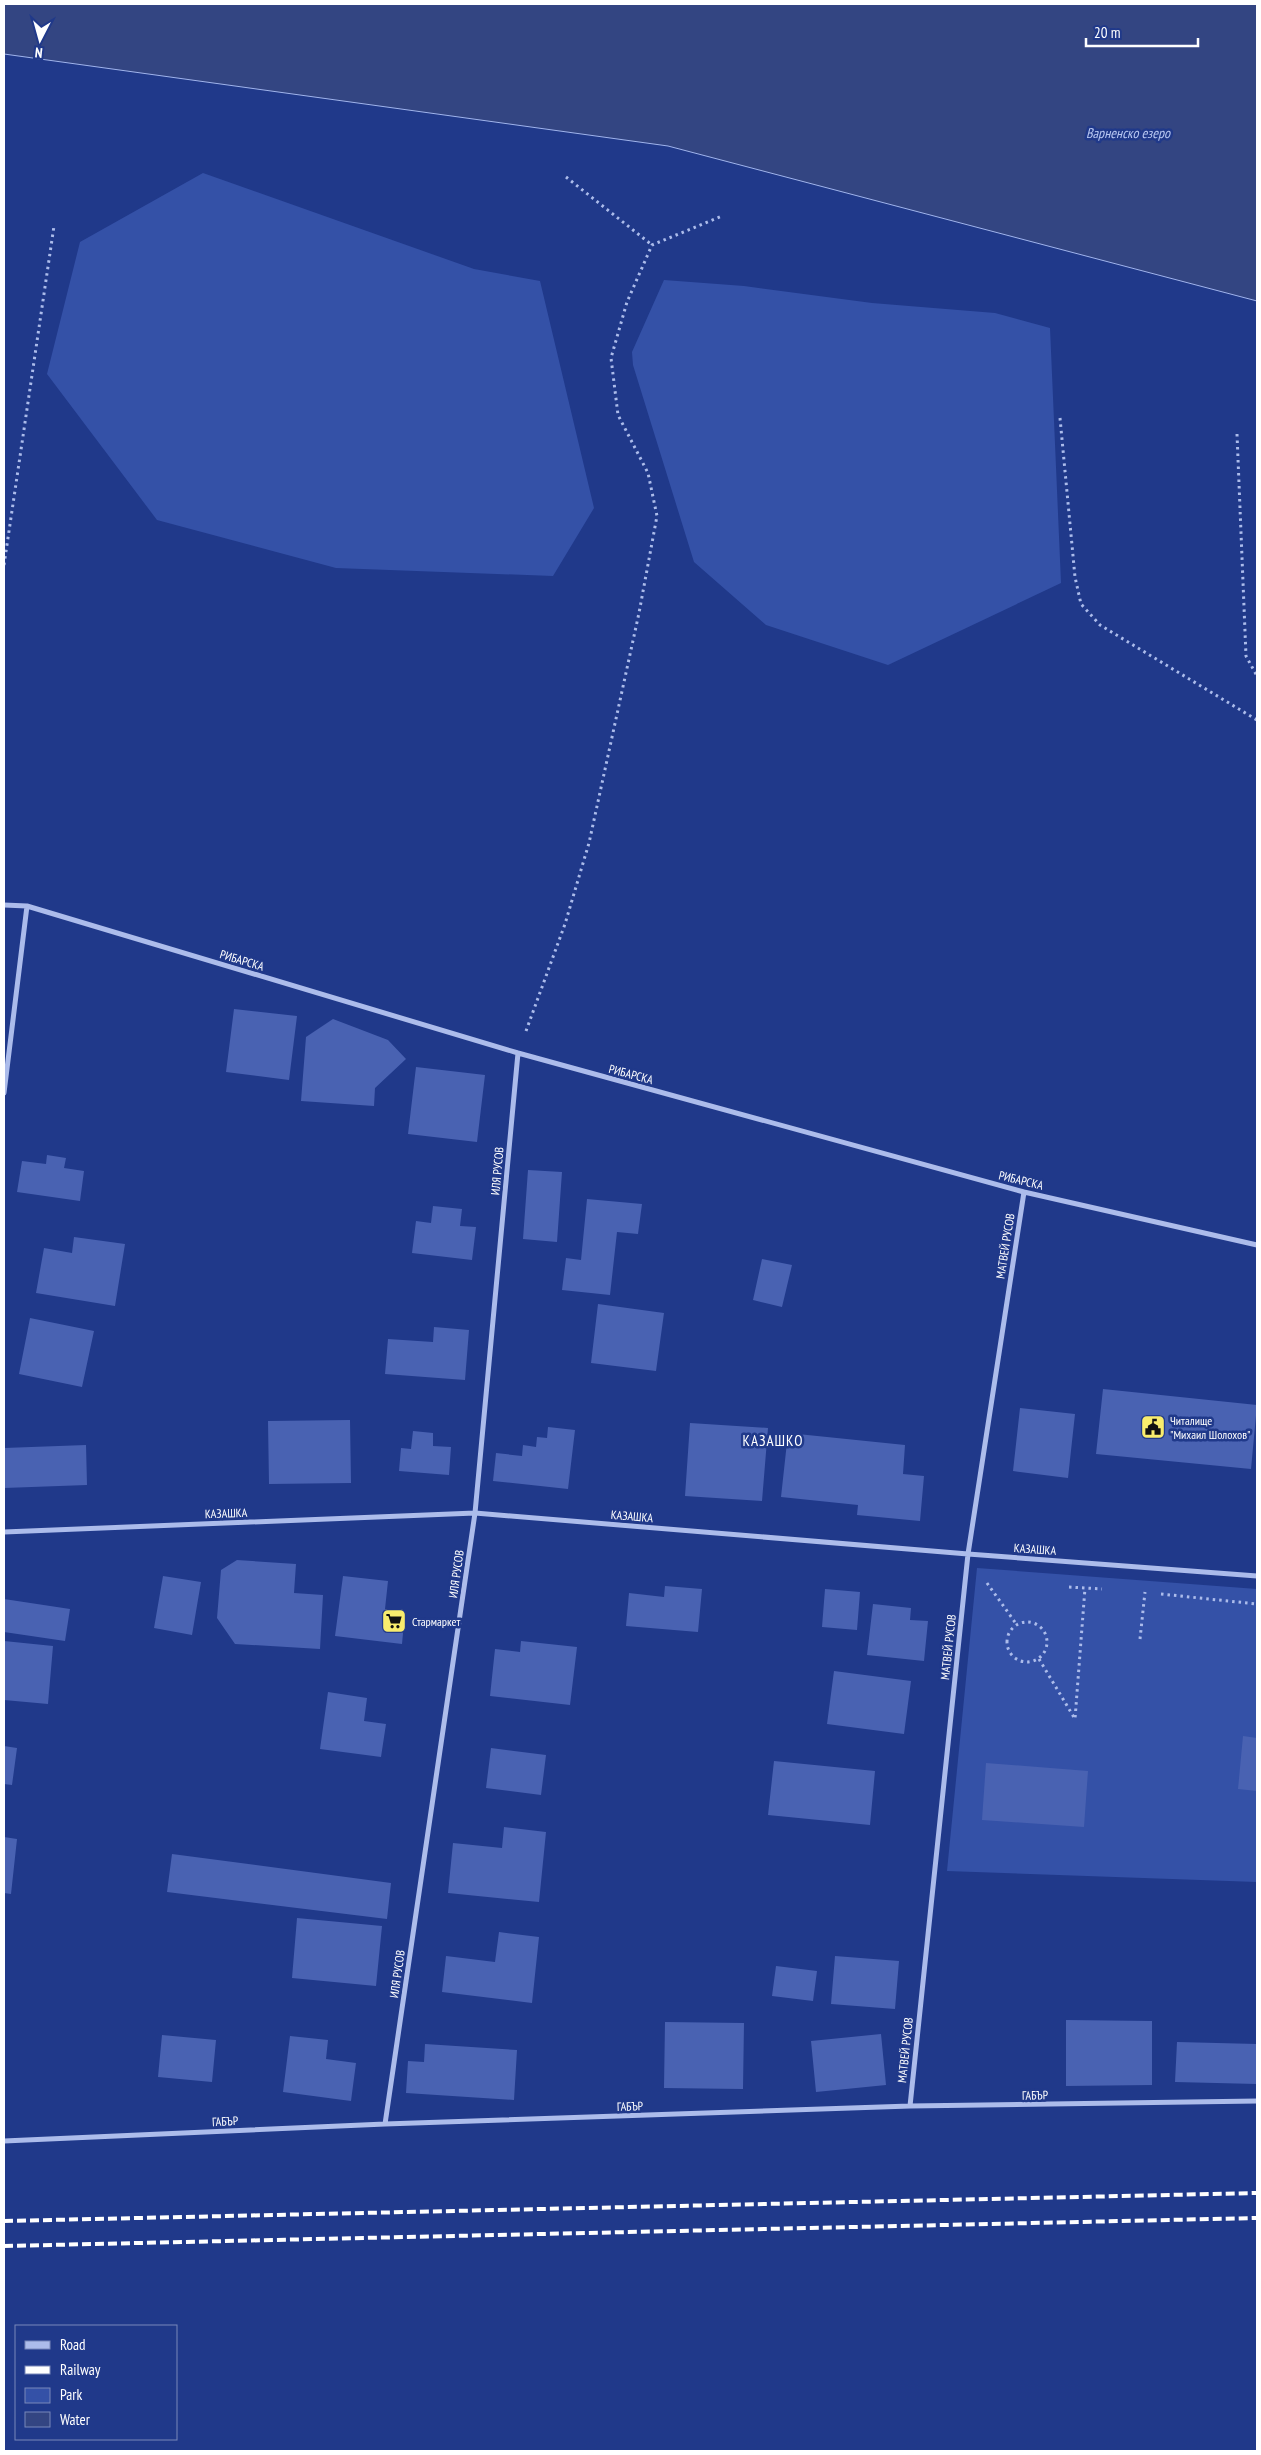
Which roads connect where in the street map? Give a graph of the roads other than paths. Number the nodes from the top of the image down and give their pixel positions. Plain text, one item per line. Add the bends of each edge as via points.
1 (4, 904) edge
2 (27, 906) junction
3 (518, 1053) junction
4 (4, 1093) edge
5 (1024, 1192) junction
6 (1257, 1245) edge
7 (475, 1513) junction
8 (4, 1532) edge
9 (968, 1554) junction
10 (1257, 1576) edge
11 (1257, 2101) edge
12 (910, 2106) junction
13 (385, 2124) junction
14 (4, 2140) edge

1 - 2 street, РИБАРСКА
2 - 3 street, РИБАРСКА
2 - 4 street
3 - 5 street, РИБАРСКА
3 - 7 street, ИЛЯ РУСОВ
5 - 6 street, РИБАРСКА
5 - 9 street, МАТВЕЙ РУСОВ
7 - 8 street, КАЗАШКА
7 - 9 street, КАЗАШКА
7 - 13 street, ИЛЯ РУСОВ
9 - 10 street, КАЗАШКА
9 - 12 street, МАТВЕЙ РУСОВ
11 - 12 street, ГАБЪР
12 - 13 street, ГАБЪР
13 - 14 street, ГАБЪР

